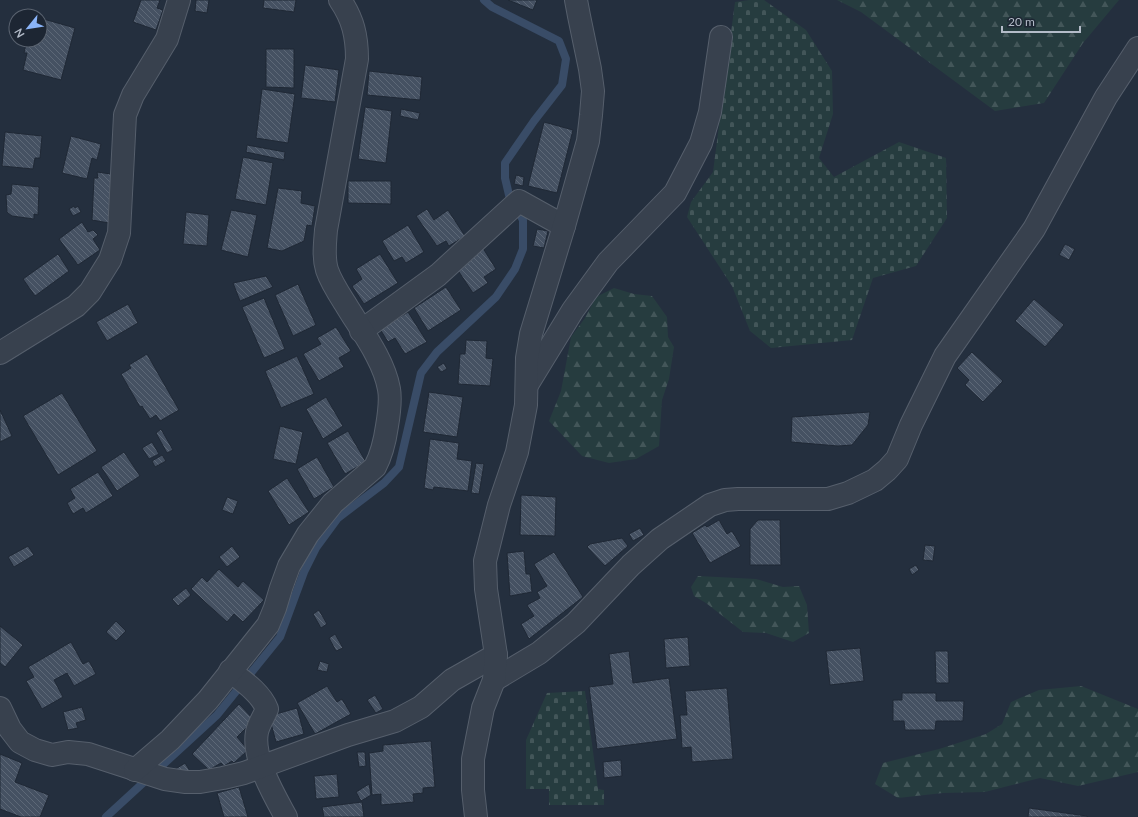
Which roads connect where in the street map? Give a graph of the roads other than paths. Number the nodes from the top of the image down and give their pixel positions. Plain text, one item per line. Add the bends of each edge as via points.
1 (178, 0) edge
2 (340, 0) edge
3 (576, 0) edge
4 (721, 37) dead end
5 (1138, 48) edge
6 (564, 226) junction
7 (362, 330) junction
8 (0, 353) edge
9 (526, 386) junction
10 (496, 655) junction
11 (230, 671) junction
12 (494, 680) junction
13 (0, 708) edge
14 (262, 766) junction
15 (135, 770) junction
16 (286, 817) edge
17 (476, 817) edge

1 - 8 street via 167,39 133,95 124,115 119,233 110,260 90,292 76,306
2 - 7 street via 353,23 357,59 324,252 327,270 336,290
3 - 6 street via 593,91 588,141
4 - 9 street via 705,130 675,193 608,262 573,310
5 - 12 street via 1106,97 1034,229 945,356 910,425 897,458 887,470 875,480 848,494 828,499 738,499 710,505 660,539 631,565 576,623 539,653
6 - 7 street via 519,201 438,275
6 - 9 street via 531,334
7 - 11 street via 385,374 389,390 385,437 379,460 371,471 333,503 308,534 289,566 268,624
9 - 10 street via 526,405 517,452 499,505 485,561 486,589
10 - 12 street
10 - 14 street via 452,680 409,714
11 - 14 street via 265,702 267,709 257,732
11 - 15 street via 208,700 170,740
12 - 17 street via 483,708 473,758
13 - 15 street via 10,729 20,742 35,750 52,755 68,752 88,754
14 - 15 street via 244,773 200,782 165,779
14 - 16 street via 265,778

